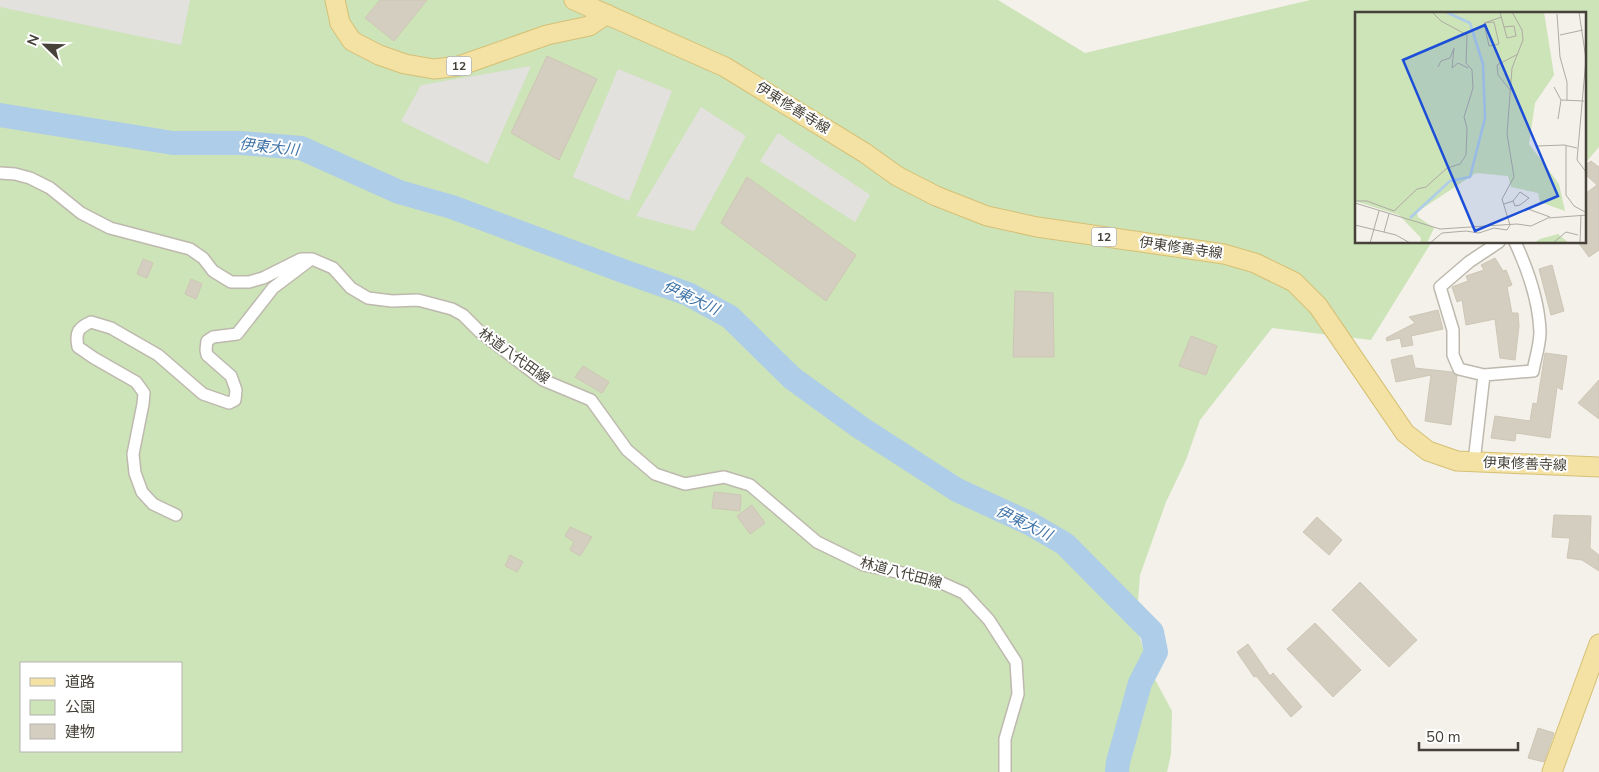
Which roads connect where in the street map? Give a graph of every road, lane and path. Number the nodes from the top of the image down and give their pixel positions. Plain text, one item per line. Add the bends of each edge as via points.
1 (335, 0) edge
2 (574, 0) edge
3 (607, 14) junction
4 (0, 174) edge
5 (1496, 244) edge
6 (1516, 244) edge
7 (312, 259) junction
8 (1484, 375) junction
9 (1474, 462) junction
10 (1599, 468) edge
11 (176, 515) dead end
12 (1599, 644) edge
13 (1006, 772) edge
14 (1552, 772) edge

1 - 3 main road, 12 via 340,23 352,41 405,64 434,69 459,66 547,35 589,26
2 - 3 main road, 伊東修善寺線 / 12
3 - 9 main road, 伊東修善寺線 / 12 via 725,67 858,148 897,176 978,213 1037,227 1224,254 1255,263 1294,282 1318,306 1405,433 1428,450 1458,461
4 - 7 street via 30,178 50,188 81,213 110,228 190,249 213,271 231,282 249,282 301,259
5 - 8 street via 1440,287 1453,330 1454,355 1459,370
6 - 8 street via 1537,306 1540,334 1533,371
7 - 11 street via 273,288 237,334 213,337 207,341 207,355 231,376 236,390 235,400 229,403 203,394 158,355 111,328 90,322 79,328 76,335 78,347 136,382 144,393 133,454 135,473 142,492 153,504
7 - 13 street, 林道八代田線 via 333,268 351,288 368,298 418,300 441,305 463,315 543,380 591,400 627,450 655,474 685,484 724,477 750,485 817,542 864,565 935,580 964,593 989,620 1016,662 1018,694 1005,739
8 - 9 street
9 - 10 main road, 伊東修善寺線 / 12
12 - 14 main road

